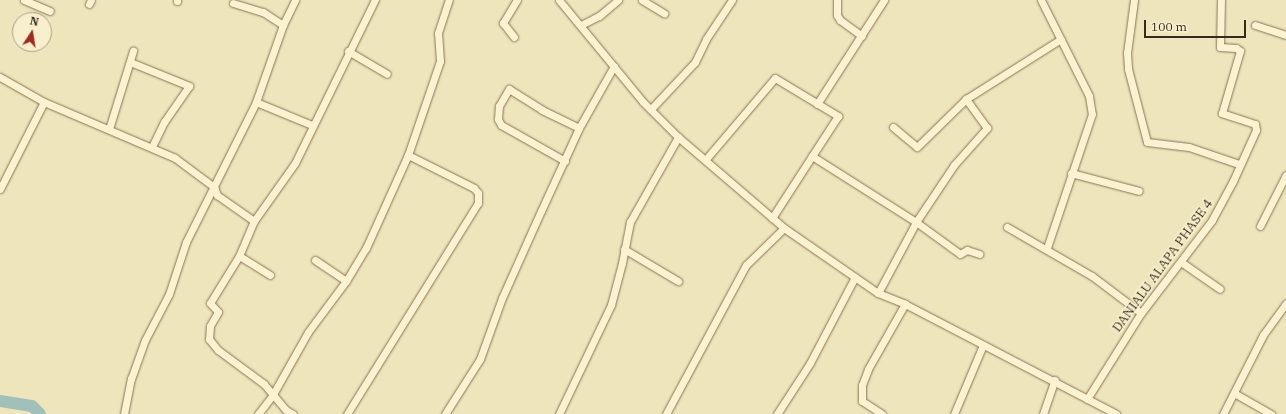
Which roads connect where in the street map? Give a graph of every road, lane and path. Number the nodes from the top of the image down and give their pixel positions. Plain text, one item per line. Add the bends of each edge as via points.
1 (24, 0) edge
2 (295, 0) edge
3 (375, 0) edge
4 (449, 0) edge
5 (517, 0) edge
6 (559, 0) edge
7 (618, 0) edge
8 (642, 0) edge
9 (732, 0) edge
10 (837, 0) edge
11 (884, 0) edge
12 (1041, 0) edge
13 (1134, 0) edge
14 (1221, 0) edge
15 (233, 3) dead end
16 (50, 11) dead end
17 (664, 13) dead end
18 (1255, 24) dead end
19 (283, 25) junction
20 (581, 25) junction
21 (862, 36) junction
22 (1286, 36) edge
23 (514, 37) dead end
24 (1061, 39) junction
25 (348, 50) junction
26 (133, 51) dead end
27 (130, 62) junction
28 (614, 66) junction
29 (387, 74) dead end
30 (0, 77) edge
31 (966, 99) junction
32 (44, 102) junction
33 (256, 102) junction
34 (817, 104) junction
35 (651, 109) junction
36 (312, 125) junction
37 (893, 127) dead end
38 (579, 128) junction
39 (109, 129) junction
40 (678, 137) junction
41 (152, 147) junction
42 (408, 156) junction
43 (812, 156) junction
44 (706, 159) junction
45 (565, 160) junction
46 (1240, 164) junction
47 (1072, 173) junction
48 (1286, 175) edge
49 (214, 187) junction
50 (0, 189) edge
51 (1139, 190) dead end
52 (772, 218) junction
53 (254, 221) junction
54 (916, 222) junction
55 (1260, 226) dead end
56 (1007, 227) dead end
57 (784, 228) junction
58 (1047, 248) junction
59 (624, 249) junction
60 (979, 254) dead end
61 (239, 256) junction
62 (315, 260) dead end
63 (1181, 262) junction
64 (270, 275) dead end
65 (855, 277) junction
66 (346, 281) junction
67 (678, 281) dead end
68 (1220, 289) dead end
69 (878, 293) junction
70 (1286, 303) edge
71 (905, 304) junction
72 (1141, 313) junction
73 (983, 345) junction
74 (1055, 380) junction
75 (1234, 393) junction
76 (272, 396) junction
77 (1087, 398) junction
78 (124, 414) edge
79 (258, 414) edge
80 (293, 414) edge
81 (348, 414) edge
82 (445, 414) edge
83 (559, 414) edge
84 (666, 414) edge
85 (777, 414) edge
86 (882, 414) edge
87 (954, 414) edge
88 (1043, 414) edge
89 (1113, 414) edge
90 (1223, 414) edge
91 (1271, 414) edge

1 - 16 street
2 - 19 street
3 - 25 street
4 - 42 street via 438,33 440,62
5 - 23 street via 503,24
6 - 20 street
7 - 20 street via 599,16
8 - 17 street
9 - 35 street via 706,39 695,62
10 - 21 street via 836,15
11 - 21 street
12 - 24 street
13 - 46 street via 1128,69 1147,142 1195,148
14 - 46 street, DANIALU ALAPA PHASE 4 via 1220,48 1236,48 1240,51 1222,113 1255,124 1256,127 1250,146
15 - 19 street via 263,12
18 - 22 street
19 - 33 street
20 - 28 street
21 - 34 street
24 - 31 street
24 - 47 street via 1092,106 1092,114
25 - 29 street
25 - 36 street
26 - 27 street
27 - 39 street
27 - 41 street via 189,86 164,122
28 - 35 street
28 - 38 street
30 - 32 street
31 - 37 street via 917,147
31 - 54 street via 987,128 954,165
32 - 39 street
32 - 50 street
33 - 36 street
33 - 49 street
34 - 43 street via 838,116
34 - 44 street via 775,78
35 - 40 street
36 - 53 street via 286,178
38 - 45 street
38 - 45 street via 542,110 509,89 499,106 498,120 501,125
39 - 41 street
40 - 44 street
40 - 59 street via 630,222
41 - 49 street via 175,158
42 - 66 street via 389,202
42 - 81 street via 474,188 478,192 478,203
43 - 52 street
43 - 54 street
44 - 52 street
45 - 82 street via 502,298 480,359
46 - 63 street, DANIALU ALAPA PHASE 4 via 1222,205
47 - 51 street
47 - 58 street
48 - 55 street
49 - 53 street via 217,195
49 - 78 street via 186,242 169,294 145,340 131,379
52 - 57 street
53 - 61 street
54 - 60 street via 960,254 967,250
54 - 69 street
56 - 58 street
57 - 65 street
57 - 84 street via 746,265
58 - 72 street via 1092,276
59 - 67 street
59 - 83 street via 611,305
61 - 64 street
61 - 76 street via 210,303 218,312 210,326 209,339 218,350 264,384
62 - 66 street
63 - 68 street
63 - 72 street, DANIALU ALAPA PHASE 4
65 - 69 street
65 - 85 street via 810,363
66 - 76 street via 308,332
69 - 71 street
70 - 75 street via 1263,335
71 - 73 street
71 - 86 street via 868,369 862,385 862,401
72 - 77 street, DANIALU ALAPA PHASE 4
73 - 74 street
73 - 87 street
74 - 77 street
74 - 88 street
75 - 90 street
75 - 91 street
76 - 79 street
76 - 80 street
77 - 89 street

